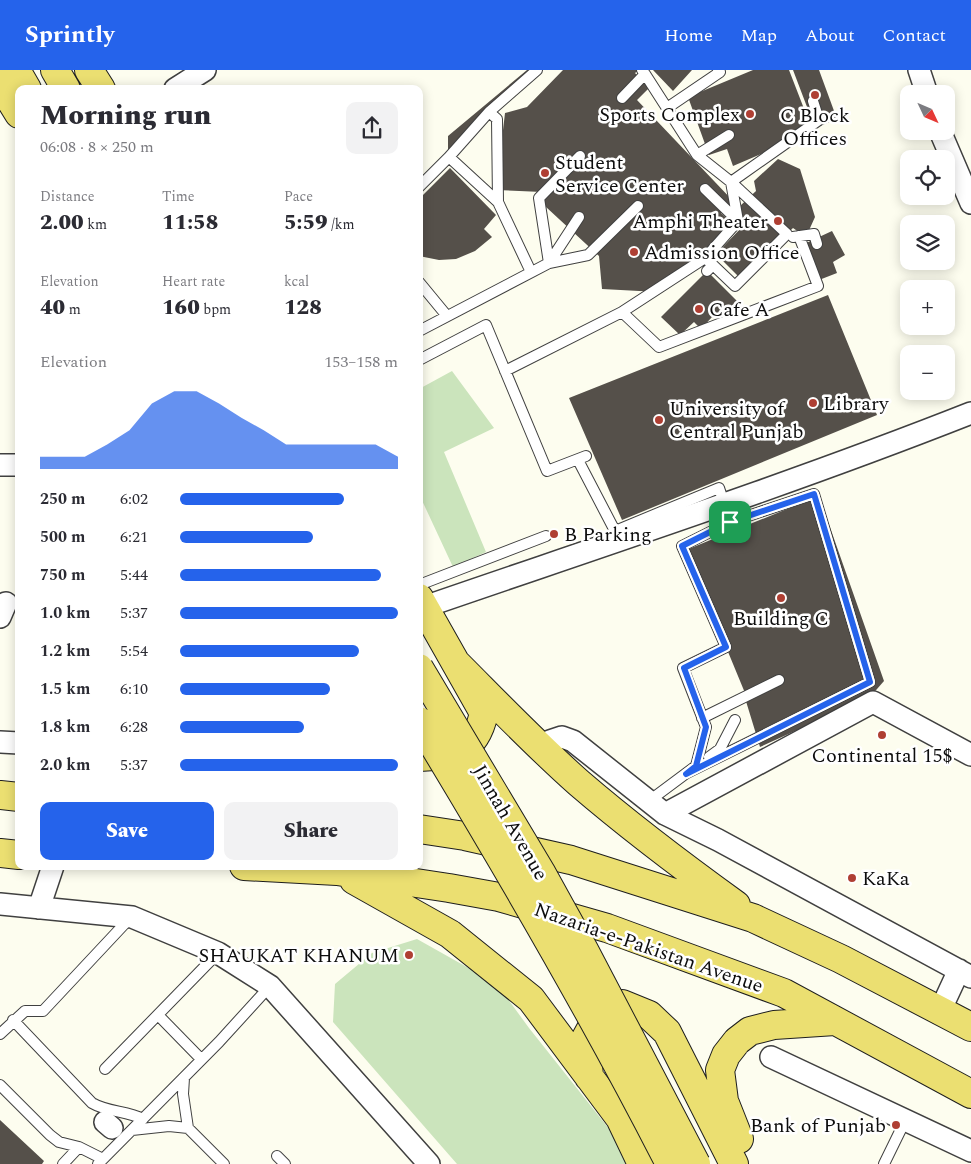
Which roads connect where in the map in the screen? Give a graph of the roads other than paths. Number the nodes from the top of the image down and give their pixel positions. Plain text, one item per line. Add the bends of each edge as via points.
1 (16, 70) edge
2 (54, 70) edge
3 (89, 70) edge
4 (205, 70) edge
5 (537, 70) edge
6 (718, 70) edge
7 (919, 70) edge
8 (644, 72) edge
9 (0, 84) edge
10 (25, 85) edge
11 (63, 85) edge
12 (98, 85) edge
13 (181, 85) edge
14 (924, 85) edge
15 (622, 98) dead end
16 (812, 101) dead end
17 (15, 108) edge
18 (667, 108) junction
19 (489, 112) junction
20 (729, 135) dead end
21 (944, 140) edge
22 (697, 155) junction
23 (580, 156) dead end
24 (449, 157) junction
25 (730, 182) junction
26 (423, 183) edge
27 (705, 189) dead end
28 (498, 202) junction
29 (971, 203) edge
30 (638, 206) dead end
31 (579, 217) dead end
32 (738, 221) junction
33 (799, 236) junction
34 (782, 239) junction
35 (817, 244) dead end
36 (550, 263) junction
37 (708, 265) junction
38 (531, 272) junction
39 (423, 287) edge
40 (622, 312) junction
41 (447, 316) junction
42 (423, 329) edge
43 (423, 358) edge
44 (506, 371) junction
45 (971, 413) edge
46 (727, 513) junction
47 (546, 536) dead end
48 (423, 596) edge
49 (423, 596) edge
50 (423, 601) edge
51 (456, 662) junction
52 (423, 675) edge
53 (779, 680) dead end
54 (702, 718) junction
55 (735, 720) dead end
56 (423, 728) edge
57 (0, 742) edge
58 (15, 743) edge
59 (541, 749) junction
60 (971, 755) edge
61 (423, 758) edge
62 (696, 766) junction
63 (686, 774) junction
64 (0, 795) edge
65 (15, 797) edge
66 (657, 807) junction
67 (423, 830) edge
68 (0, 853) edge
69 (15, 855) edge
70 (52, 870) edge
71 (318, 870) edge
72 (337, 871) junction
73 (0, 904) edge
74 (40, 908) junction
75 (132, 917) junction
76 (753, 918) junction
77 (218, 953) junction
78 (965, 973) edge
79 (270, 986) junction
80 (940, 1011) junction
81 (159, 1016) junction
82 (13, 1020) junction
83 (835, 1021) junction
84 (971, 1028) edge
85 (0, 1034) edge
86 (771, 1057) dead end
87 (201, 1059) junction
88 (105, 1069) dead end
89 (589, 1077) junction
90 (184, 1078) junction
91 (0, 1085) edge
92 (971, 1094) edge
93 (143, 1119) junction
94 (905, 1121) junction
95 (188, 1128) junction
96 (116, 1132) junction
97 (79, 1147) junction
98 (971, 1151) edge
99 (103, 1162) edge
100 (63, 1164) edge
101 (224, 1164) edge
102 (429, 1164) edge
103 (642, 1164) edge
104 (670, 1164) edge
105 (696, 1164) edge
106 (734, 1164) edge
107 (747, 1164) edge
108 (884, 1164) edge

1 - 10 main road
2 - 11 main road
3 - 12 main road
4 - 13 street
5 - 19 lane
6 - 18 lane via 720,72
7 - 14 street
8 - 15 lane
8 - 18 lane
9 - 17 main road
16 - 25 lane via 819,120
18 - 22 lane
19 - 24 lane
19 - 28 lane via 497,119
20 - 22 lane
21 - 29 street
22 - 25 lane
23 - 36 lane via 539,198
24 - 26 lane
24 - 28 lane
25 - 32 lane
25 - 34 lane via 787,234
27 - 32 lane
28 - 38 lane
30 - 36 lane via 588,256
31 - 36 lane
32 - 37 lane
33 - 34 lane
33 - 35 lane via 814,234
33 - 40 lane via 818,286 659,347
34 - 37 lane via 735,286
36 - 38 lane
37 - 40 lane
38 - 41 lane
39 - 41 lane
40 - 44 lane
41 - 42 lane
43 - 44 lane via 486,324
44 - 46 lane via 547,471 582,458 615,531 719,488
45 - 46 street
46 - 48 street
46 - 54 lane via 682,546 726,647 684,668
46 - 63 lane via 814,494 870,682
47 - 49 lane
50 - 51 main road
51 - 59 main road
51 - 61 main road via 484,713 481,728 462,750 448,756
52 - 105 main road, Jinnah Avenue, bridge via 542,874
53 - 54 lane
54 - 62 lane via 706,727
55 - 62 lane via 720,749
56 - 104 main road, Jinnah Avenue, bridge via 491,840 628,1082
57 - 58 street
59 - 66 street via 562,737 573,741
59 - 76 main road via 663,851
60 - 66 street via 873,702
62 - 63 lane
63 - 66 lane
64 - 65 main road
66 - 78 street
67 - 76 main road via 571,860
68 - 69 main road
70 - 74 street
71 - 72 main road, Nazaria-e-Pakistan Avenue
72 - 83 main road, Nazaria-e-Pakistan Avenue via 499,897 607,928 784,993
72 - 89 main road via 450,934 531,999
73 - 74 street
74 - 75 street
75 - 77 street
75 - 82 lane via 43,1011 25,1011
76 - 80 main road
77 - 79 street
77 - 81 lane
78 - 80 street
79 - 87 lane
79 - 102 street
80 - 84 main road
81 - 87 lane
81 - 88 lane
82 - 85 lane
82 - 93 lane via 92,1103
83 - 92 main road, Nazaria-e-Pakistan Avenue
83 - 107 main road via 774,1024 750,1031 726,1055 720,1070 724,1101
86 - 94 street
87 - 90 lane
89 - 103 main road via 620,1118
89 - 106 main road via 586,1038 598,1016 622,1004 649,1015 667,1032
90 - 93 lane
90 - 95 lane
91 - 97 lane via 50,1135 59,1142
93 - 96 lane
94 - 98 street
94 - 108 lane
95 - 96 lane via 169,1126
95 - 101 lane
96 - 99 lane
97 - 99 lane
97 - 100 lane

